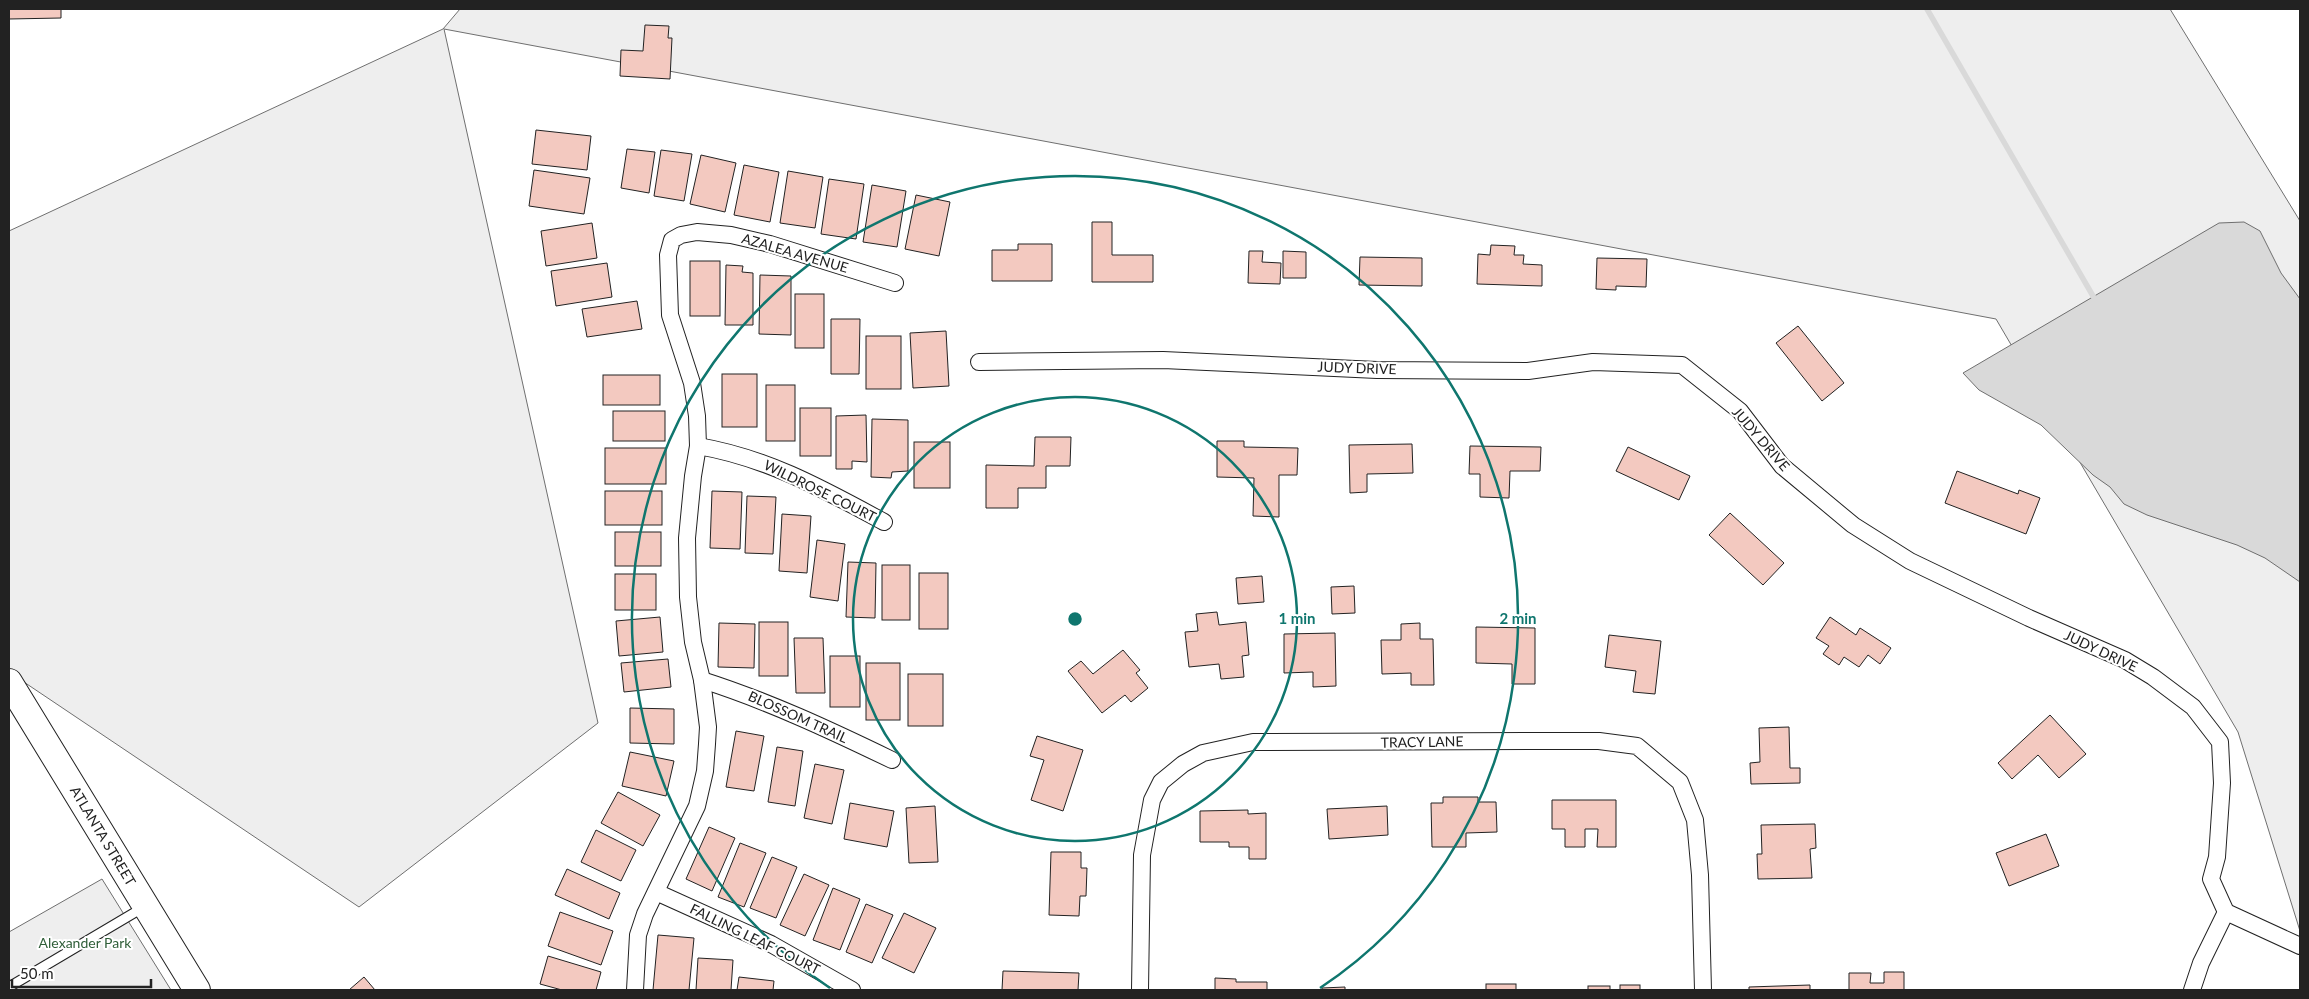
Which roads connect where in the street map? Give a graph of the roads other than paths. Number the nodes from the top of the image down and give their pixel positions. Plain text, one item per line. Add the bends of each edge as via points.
1 (894, 283) dead end
2 (978, 362) dead end
3 (698, 446) junction
4 (884, 522) dead end
5 (702, 680) junction
6 (9, 682) edge
7 (892, 760) dead end
8 (656, 892) junction
9 (145, 906) junction
10 (2226, 912) junction
11 (2300, 946) edge
12 (9, 987) edge
13 (197, 990) edge
14 (635, 990) edge
15 (852, 990) edge
16 (1140, 990) edge
17 (1703, 990) edge
18 (2192, 990) edge

1 - 3 street, AZALEA AVENUE via 731,235 694,233 672,240 668,255 670,315 692,383 698,416
2 - 10 street, JUDY DRIVE via 1163,360 1377,370 1528,371 1593,362 1682,365 1740,411 1782,466 1853,525 1910,561 2125,660 2193,707 2220,742 2222,783 2217,857 2211,880
3 - 4 street, WILDROSE COURT via 757,459
3 - 5 street via 687,538 688,597 693,642
5 - 7 street, BLOSSOM TRAIL via 747,694
5 - 8 street via 708,727 703,779 697,806
6 - 9 main road, ATLANTA STREET
8 - 14 street via 638,935
8 - 15 street, FALLING LEAF COURT via 771,944
9 - 12 lane
9 - 13 main road, ATLANTA STREET
10 - 11 street
10 - 18 street via 2201,963
16 - 17 street, TRACY LANE via 1142,856 1152,800 1161,782 1183,764 1203,753 1253,742 1545,740 1599,740 1637,746 1680,782 1695,820

